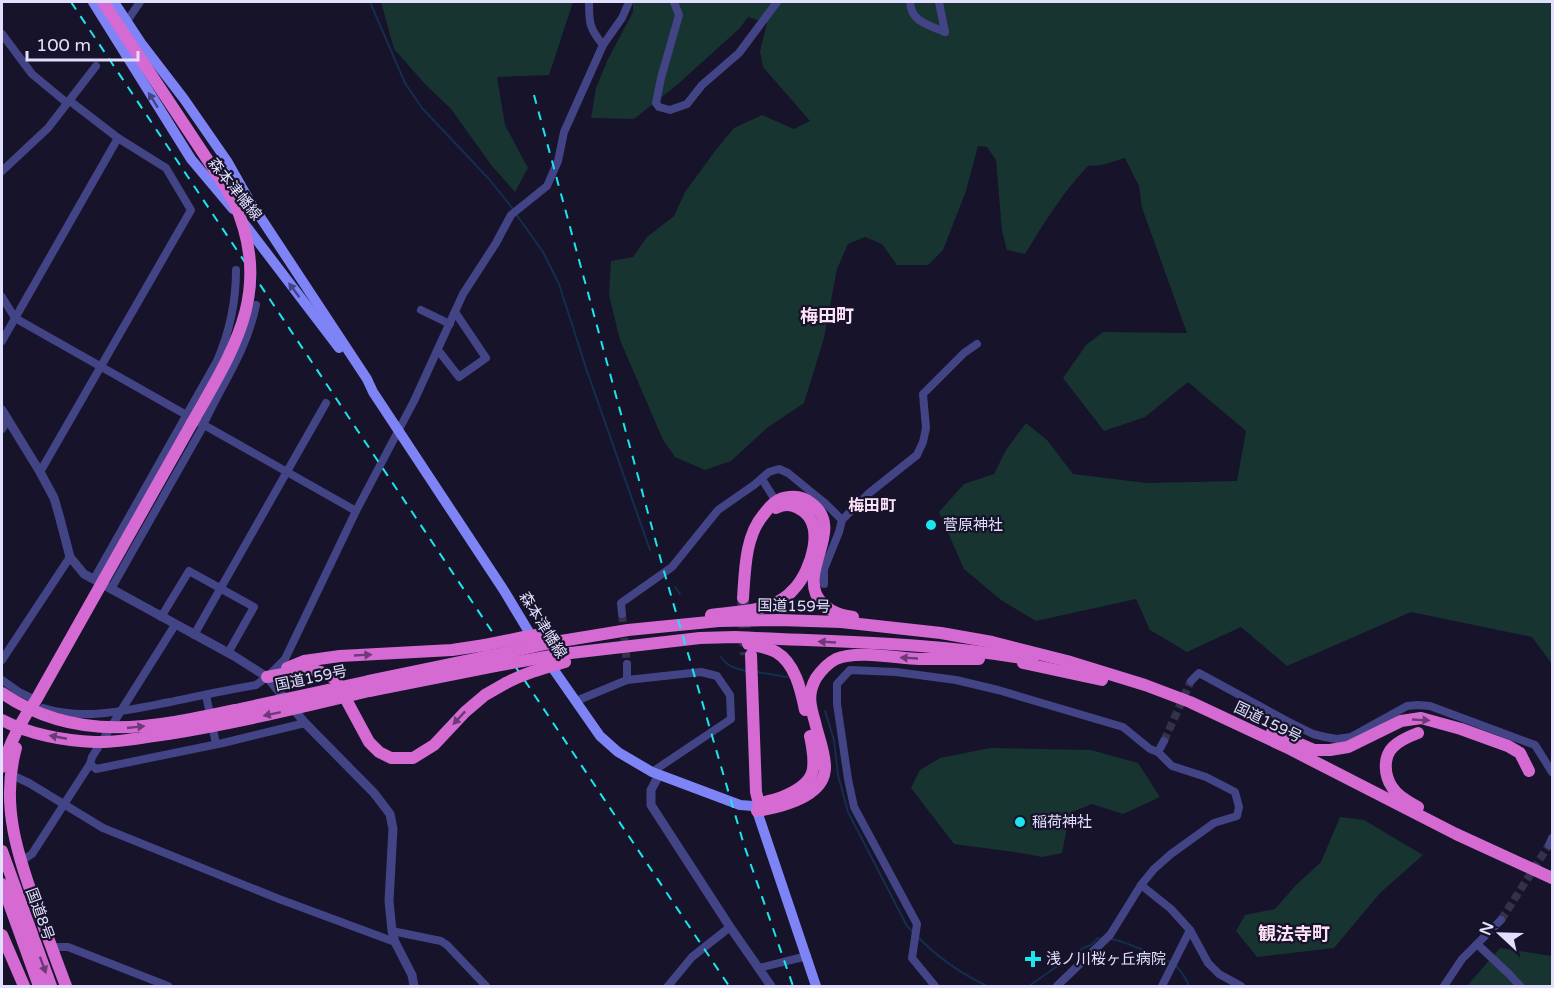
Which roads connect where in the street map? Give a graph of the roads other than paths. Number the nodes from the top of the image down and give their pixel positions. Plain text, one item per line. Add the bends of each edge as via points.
1 (93, 2) edge
2 (103, 2) edge
3 (114, 2) edge
4 (140, 2) edge
5 (589, 2) edge
6 (629, 2) edge
7 (674, 2) edge
8 (777, 2) edge
9 (910, 2) edge
10 (939, 2) edge
11 (127, 21) junction
12 (2, 34) edge
13 (603, 45) junction
14 (96, 66) dead end
15 (184, 99) junction
16 (68, 102) junction
17 (167, 123) junction
18 (117, 138) junction
19 (2, 171) edge
20 (249, 200) junction
21 (239, 217) junction
22 (236, 270) dead end
23 (2, 297) edge
24 (256, 305) dead end
25 (233, 310) junction
26 (422, 310) dead end
27 (455, 312) junction
28 (254, 317) junction
29 (15, 318) junction
30 (450, 324) junction
31 (2, 341) edge
32 (977, 344) dead end
33 (438, 350) junction
34 (101, 366) junction
35 (369, 385) junction
36 (326, 403) dead end
37 (2, 410) edge
38 (8, 420) junction
39 (194, 421) junction
40 (2, 429) edge
41 (399, 430) junction
42 (40, 472) junction
43 (287, 472) junction
44 (762, 479) junction
45 (777, 503) junction
46 (356, 511) junction
47 (842, 520) junction
48 (70, 557) junction
49 (102, 584) junction
50 (824, 584) dead end
51 (220, 589) junction
52 (746, 598) tunnel mouth
53 (622, 614) tunnel mouth
54 (161, 617) junction
55 (175, 625) junction
56 (628, 630) junction
57 (194, 635) junction
58 (735, 637) junction
59 (228, 653) junction
60 (490, 655) junction
61 (749, 655) tunnel mouth
62 (563, 658) junction
63 (2, 660) edge
64 (1067, 661) junction
65 (627, 664) tunnel mouth
66 (267, 677) junction
67 (2, 680) edge
68 (627, 680) junction
69 (1191, 681) dead end
70 (369, 686) junction
71 (1133, 686) junction
72 (2, 693) edge
73 (206, 695) junction
74 (576, 701) junction
75 (1190, 702) junction
76 (39, 704) junction
77 (119, 712) junction
78 (2, 720) edge
79 (305, 723) junction
80 (1418, 733) dead end
81 (1164, 741) tunnel mouth
82 (216, 744) junction
83 (1158, 752) junction
84 (90, 764) junction
85 (2, 767) edge
86 (1530, 771) dead end
87 (1552, 772) edge
88 (655, 774) junction
89 (16, 777) dead end
90 (63, 805) junction
91 (757, 807) junction
92 (2, 851) edge
93 (20, 862) junction
94 (1552, 879) edge
95 (2, 884) edge
96 (1141, 885) junction
97 (1501, 920) tunnel mouth
98 (730, 927) junction
99 (1190, 930) junction
100 (392, 931) junction
101 (2, 935) edge
102 (395, 942) junction
103 (1478, 944) junction
104 (52, 947) junction
105 (807, 956) junction
106 (759, 968) junction
107 (24, 987) edge
108 (39, 987) edge
109 (51, 987) edge
110 (66, 987) edge
111 (168, 987) edge
112 (414, 987) edge
113 (486, 987) edge
114 (668, 987) edge
115 (771, 987) edge
116 (816, 987) edge
117 (935, 987) edge
118 (1057, 987) edge
119 (1162, 987) edge
120 (1241, 987) edge
121 (1444, 987) edge
122 (1520, 987) edge

17 -> 1 main road, 森本津幡線
2 - 39 highway, bridge via 233,200 246,237 250,281 242,328
3 - 11 main road, 森本津幡線
4 - 11 street
5 - 13 street via 589,23
6 - 13 street
7 - 8 street via 679,15 656,103 670,110 687,104 702,85 739,53
9 - 10 street via 917,18 945,32
11 - 15 main road, 森本津幡線
12 - 16 street via 32,74
13 - 27 street via 564,132 547,186 515,212
14 - 16 street
15 - 17 street
15 - 20 main road, 森本津幡線
16 - 18 street
16 - 19 street via 48,128
17 - 21 main road, 森本津幡線
18 - 29 street
18 - 34 street via 166,168 191,210
20 - 21 street
20 - 35 main road, 森本津幡線
35 -> 21 main road, 森本津幡線
22 - 25 street
23 - 29 street
24 - 28 street
25 - 28 street
25 - 39 street via 227,337
26 - 30 street
27 - 30 street
27 - 33 street via 486,358 459,377
28 - 39 street via 238,358
29 - 31 street
29 - 34 street
30 - 33 street
32 - 47 street via 923,394 926,428 917,455
33 - 41 street
34 - 39 street
34 - 42 street
35 - 41 main road, 森本津幡線
36 - 43 street
37 - 38 street
38 - 40 street
38 - 42 street
39 - 43 street
39 - 49 highway
39 - 49 street via 173,474
39 - 49 street via 159,466
41 - 46 street
41 - 74 main road, 森本津幡線
42 - 48 street via 57,507
43 - 46 street
43 - 51 street
44 - 45 street
44 - 47 street via 779,469 788,473
44 - 53 street via 718,510 672,567 621,603
45 - 52 highway via 754,543
45 - 56 highway via 802,510 810,518 815,534 809,562 788,595 759,608 651,622
45 - 64 highway via 795,496 813,504 822,516 825,532 814,577 815,591 831,610 871,621 922,626 1033,647 1063,656
46 - 66 street via 285,659
47 - 50 street via 824,569
48 - 49 street via 84,574
48 - 63 street
49 - 54 street
49 - 76 highway
51 - 54 street via 189,572
51 - 57 street
51 - 59 street via 254,607
54 - 55 street
55 - 57 street
55 - 77 street
56 - 60 highway, 国道159号, bridge via 553,638
56 - 64 highway, 国道159号 via 719,621 841,622 941,633
57 - 59 street
58 - 62 highway, 国道159号 via 700,638
71 -> 58 highway, 国道159号 via 1043,661 988,653
58 - 91 highway via 775,651 791,667 815,759 814,770 801,788
59 - 66 street
60 - 62 highway, 国道159号, bridge
66 -> 60 highway via 304,660 340,656 452,650
60 - 70 highway, 国道159号
61 - 91 highway
62 -> 66 highway, bridge via 485,695 434,745 413,758 391,758 379,752 369,742 334,679 324,673 310,669
64 - 75 highway, 国道159号
65 - 68 street
66 - 73 street via 256,684
66 - 79 street
67 - 76 street
68 - 74 street
68 - 88 street via 701,672 717,676 730,695 731,719
69 - 87 street via 1199,673 1324,738 1351,737 1407,706 1430,706 1535,745
72 -> 70 highway, 国道159号, bridge via 40,715 62,722 123,728
70 -> 78 highway, 国道159号, bridge via 288,711 125,740 58,738
71 -> 91 highway via 1003,660 866,655 836,659 810,689 810,704 825,760 824,776 800,799 783,806
71 - 94 highway, 国道159号 via 1221,721 1423,823
73 - 77 street
73 - 82 street
74 - 88 main road, 森本津幡線 via 600,736
75 -> 86 highway via 1314,750 1348,747 1401,721 1421,718 1509,746 1520,753
75 - 94 highway, 国道159号
76 - 77 street via 63,713
76 - 85 highway via 26,714
76 - 93 highway via 18,741 8,784 9,814
77 - 84 street
79 - 82 street
79 - 100 street via 390,814
80 - 94 highway via 1391,748 1385,762 1392,789 1462,832 1546,871
81 - 83 street
82 - 84 street via 96,769
83 - 96 street via 1172,766 1235,792 1238,816 1214,823 1171,854
83 - 117 street via 1123,727 998,690 916,674 850,670 837,684 837,704 855,807 917,924 912,958
84 - 90 street
88 - 91 main road, 森本津幡線 via 741,805
88 - 98 street via 651,805
89 - 90 street
90 - 93 street via 32,854
90 - 102 street via 103,828
91 - 105 main road
92 -> 109 highway, 国道8号
93 - 104 highway
95 - 108 highway, 国道8号
96 - 99 street
96 - 118 street via 1107,938
97 - 103 street
98 - 106 street
98 - 114 street via 692,957
99 - 119 street
99 - 120 street via 1208,963
100 - 102 street
100 - 113 street via 441,941
101 - 107 highway
102 - 112 street
103 - 121 street via 1462,959
103 - 122 street
104 - 110 highway
104 - 111 street via 68,947
105 - 106 street
105 - 116 main road
106 - 115 street

